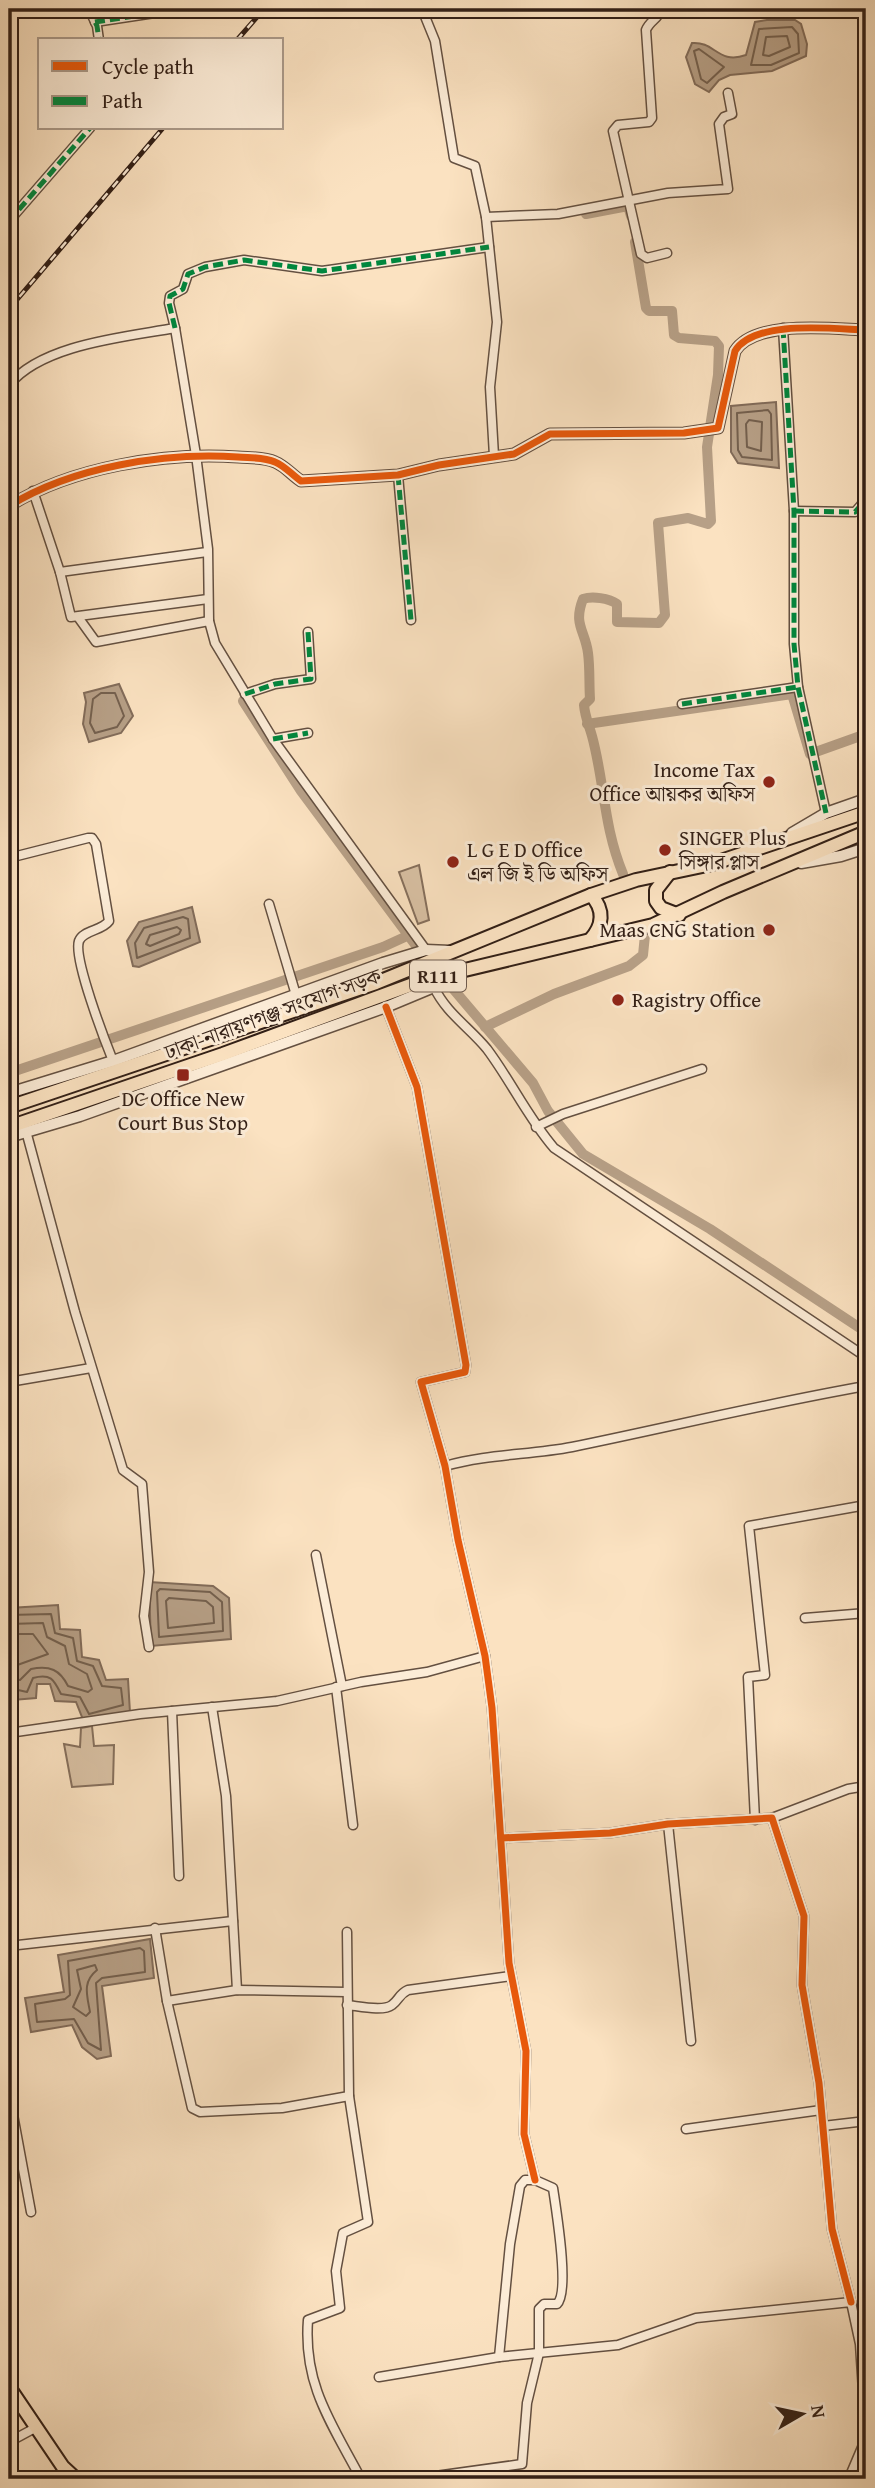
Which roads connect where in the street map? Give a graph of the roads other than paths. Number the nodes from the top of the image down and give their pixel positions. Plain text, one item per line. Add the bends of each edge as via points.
1 (89, 9) edge
2 (181, 9) edge
3 (422, 9) edge
4 (661, 9) edge
5 (95, 22) junction
6 (99, 38) edge
7 (728, 93) dead end
8 (88, 130) edge
9 (629, 201) junction
10 (486, 217) junction
11 (9, 221) edge
12 (489, 247) junction
13 (667, 253) dead end
14 (175, 328) junction
15 (783, 328) junction
16 (866, 330) edge
17 (9, 385) edge
18 (196, 455) junction
19 (494, 456) junction
20 (398, 475) junction
21 (866, 482) edge
22 (33, 491) junction
23 (9, 506) edge
24 (794, 511) junction
25 (208, 552) junction
26 (60, 572) junction
27 (208, 599) junction
28 (78, 617) junction
29 (411, 620) dead end
30 (209, 621) junction
31 (308, 632) dead end
32 (798, 687) junction
33 (245, 694) junction
34 (682, 704) dead end
35 (308, 733) dead end
36 (273, 739) junction
37 (866, 799) edge
38 (866, 812) edge
39 (826, 813) junction
40 (866, 832) edge
41 (776, 842) junction
42 (866, 848) edge
43 (9, 858) edge
44 (783, 866) junction
45 (670, 872) junction
46 (591, 895) junction
47 (269, 904) dead end
48 (679, 915) junction
49 (590, 940) junction
50 (426, 950) junction
51 (460, 951) junction
52 (463, 968) junction
53 (434, 987) junction
54 (295, 991) junction
55 (386, 1007) junction
56 (113, 1061) junction
57 (702, 1069) dead end
58 (9, 1093) edge
59 (9, 1107) edge
60 (9, 1126) edge
61 (537, 1126) junction
62 (26, 1131) junction
63 (9, 1137) edge
64 (866, 1357) edge
65 (91, 1368) junction
66 (9, 1382) edge
67 (866, 1386) edge
68 (446, 1466) junction
69 (866, 1505) edge
70 (316, 1555) dead end
71 (866, 1612) edge
72 (805, 1618) dead end
73 (149, 1647) dead end
74 (485, 1656) junction
75 (339, 1686) junction
76 (212, 1707) junction
77 (172, 1711) junction
78 (9, 1733) edge
79 (866, 1786) edge
80 (772, 1818) junction
81 (755, 1820) junction
82 (668, 1824) junction
83 (353, 1825) dead end
84 (501, 1838) junction
85 (179, 1876) dead end
86 (233, 1921) junction
87 (155, 1928) junction
88 (347, 1932) dead end
89 (9, 1946) edge
90 (511, 1976) junction
91 (237, 1990) junction
92 (346, 1992) junction
93 (167, 2001) junction
94 (346, 2005) junction
95 (691, 2041) dead end
96 (9, 2093) edge
97 (349, 2096) junction
98 (821, 2110) junction
99 (866, 2120) edge
100 (823, 2126) junction
101 (686, 2129) dead end
102 (535, 2180) junction
103 (32, 2212) dead end
104 (851, 2302) junction
105 (539, 2353) junction
106 (499, 2357) junction
107 (379, 2377) dead end
108 (9, 2387) edge
109 (35, 2428) junction
110 (9, 2442) edge
111 (76, 2479) edge
112 (361, 2479) edge
113 (414, 2479) edge
114 (839, 2479) edge

1 - 5 street
2 - 5 street
3 - 10 street via 435,41 454,158 475,166
4 - 9 street via 646,30 652,118 618,125 613,131
5 - 6 street
7 - 9 street via 732,114 719,124 728,189
8 - 11 street
9 - 10 street via 558,214
9 - 13 street via 643,258
10 - 12 street
12 - 14 street via 323,271 244,260 205,267 188,274 183,289 170,296
12 - 19 street via 497,322 490,387
14 - 17 street via 50,357 18,373
14 - 18 street
15 - 16 street
15 - 19 street via 739,345 718,428 550,434 520,452
15 - 24 street
18 - 20 street via 266,459 306,481
18 - 22 street via 119,465
18 - 25 street
19 - 20 street
20 - 29 street
21 - 24 street via 862,504 855,512
22 - 23 street
22 - 26 street
24 - 32 street via 792,598
25 - 26 street
25 - 27 street
26 - 28 street via 68,613
27 - 28 street
27 - 30 street
28 - 30 street via 96,642
30 - 33 street via 215,643
31 - 33 street via 311,679
32 - 34 street
32 - 39 street
33 - 36 street
35 - 36 street
36 - 50 street
37 - 39 street
38 - 41 main road, ঢাকা-নারায়ণগঞ্জ সংযোগ সড়ক / R111
39 - 41 street
40 - 44 main road, ঢাকা-নারায়ণগঞ্জ সংযোগ সড়ক / R111
41 - 45 main road, ঢাকা-নারায়ণগঞ্জ সংযোগ সড়ক / R111 via 712,864
42 - 44 street
43 - 56 street via 88,838 96,844 109,921 79,942 88,991
44 - 48 main road, ঢাকা-নারায়ণগঞ্জ সংযোগ সড়ক / R111
45 - 46 main road, ঢাকা-নারায়ণগঞ্জ সংযোগ সড়ক / R111
45 - 48 main road via 656,890 656,901 660,908
46 - 49 main road via 601,918
46 - 51 main road, ঢাকা-নারায়ণগঞ্জ সংযোগ সড়ক / R111
47 - 54 street
48 - 49 main road, ঢাকা-নারায়ণগঞ্জ সংযোগ সড়ক / R111
49 - 52 main road, ঢাকা-নারায়ণগঞ্জ সংযোগ সড়ক / R111
50 - 51 street
50 - 54 street
51 - 59 main road, ঢাকা-নারায়ণগঞ্জ সংযোগ সড়ক / R111
52 - 53 street
52 - 60 main road, ঢাকা-নারায়ণগঞ্জ সংযোগ সড়ক / R111
53 - 55 street
53 - 61 street via 486,1049
54 - 56 street
55 - 62 street
55 - 68 street via 417,1087 466,1365 459,1375 421,1382
56 - 58 street
57 - 61 street
61 - 64 street via 554,1148 584,1170
62 - 63 street
62 - 65 street
65 - 66 street
65 - 73 street via 123,1470 142,1484 149,1572 144,1616
67 - 68 street via 569,1448 472,1458
68 - 74 street
69 - 81 street via 749,1526 765,1675 748,1677
70 - 75 street
71 - 72 street
74 - 75 street via 427,1672
74 - 84 street
75 - 76 street via 277,1701
75 - 83 street
76 - 77 street
76 - 86 street via 226,1796
77 - 78 street
77 - 85 street
79 - 80 street
80 - 81 street
80 - 98 street via 804,1916 802,1985
81 - 82 street
82 - 84 street
82 - 95 street
84 - 90 street
86 - 87 street
86 - 91 street
87 - 89 street
87 - 93 street
88 - 92 street
90 - 94 street via 408,1990 387,2008
90 - 102 street via 526,2051 524,2134
91 - 92 street
91 - 93 street
92 - 94 street
93 - 97 street via 189,2103 200,2112 282,2108
94 - 97 street
96 - 103 street
97 - 112 street via 368,2221 343,2234 336,2271 340,2308 308,2320 306,2343 311,2382
98 - 100 street
98 - 101 street
99 - 100 street
100 - 104 street via 832,2229
102 - 105 street via 553,2188 561,2256 560,2302 539,2308
102 - 106 street via 525,2180 520,2186
104 - 105 street via 696,2318 618,2345
104 - 114 street via 860,2344 866,2438 849,2478
105 - 106 street
105 - 113 street via 527,2403 522,2464
106 - 107 street
108 - 109 main road
109 - 110 street
109 - 111 main road

